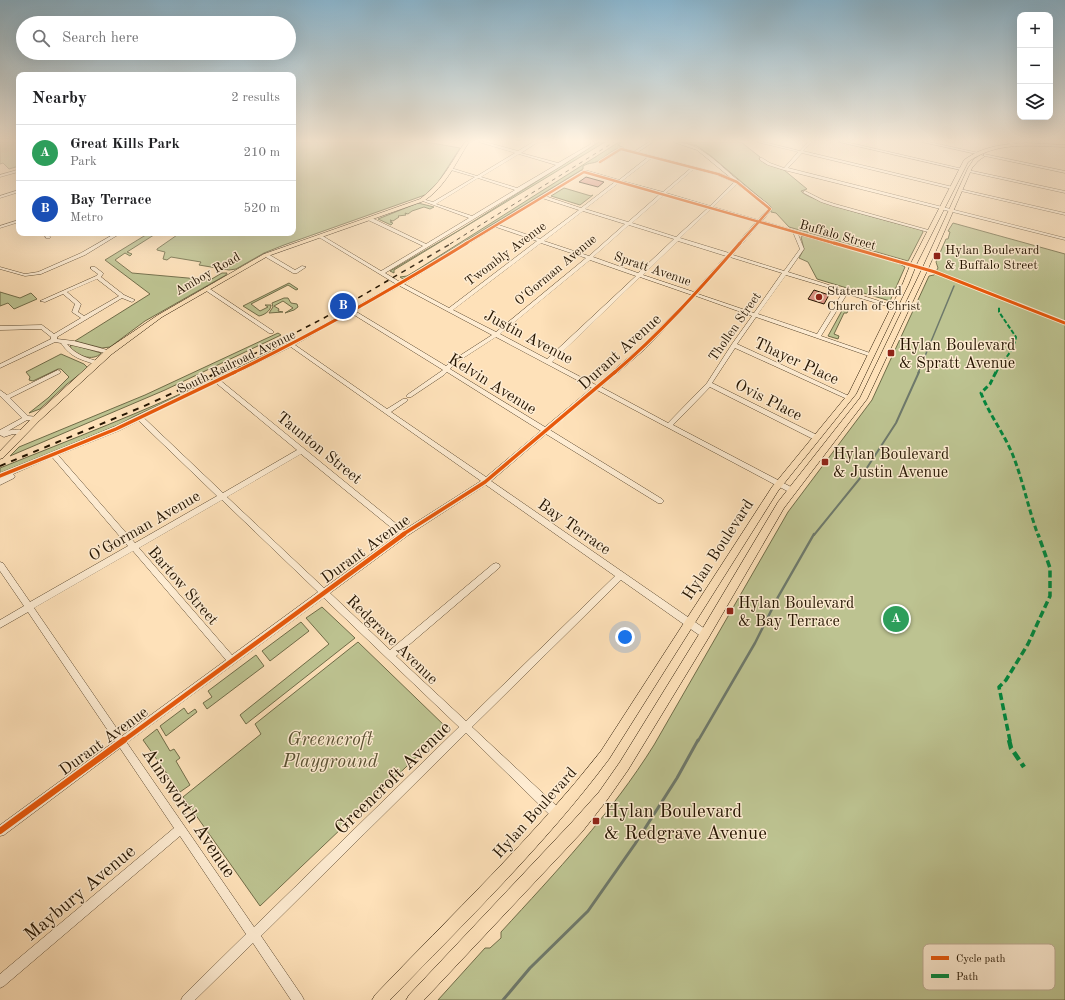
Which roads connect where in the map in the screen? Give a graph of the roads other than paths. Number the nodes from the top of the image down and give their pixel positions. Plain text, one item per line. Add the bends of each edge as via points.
1 (952, 188) edge
2 (437, 189) edge
3 (459, 189) edge
4 (515, 189) edge
5 (557, 189) edge
6 (609, 189) edge
7 (643, 189) edge
8 (669, 189) edge
9 (730, 189) edge
10 (745, 189) edge
11 (864, 189) edge
12 (1050, 189) edge
13 (519, 190) joint
14 (960, 190) joint
15 (16, 192) edge
16 (805, 192) dead end
17 (1065, 192) edge
18 (663, 194) junction
19 (0, 197) edge
20 (543, 197) junction
21 (422, 200) junction
22 (433, 204) junction
23 (710, 208) junction
24 (941, 208) junction
25 (582, 209) junction
26 (952, 210) junction
27 (1065, 214) edge
28 (473, 218) junction
29 (370, 219) junction
30 (760, 222) junction
31 (16, 223) edge
32 (628, 224) junction
33 (497, 226) junction
34 (0, 227) edge
35 (930, 231) junction
36 (795, 232) junction
37 (114, 236) edge
38 (319, 236) junction
39 (677, 239) junction
40 (1065, 239) edge
41 (540, 241) junction
42 (427, 246) junction
43 (266, 255) junction
44 (730, 256) junction
45 (589, 258) junction
46 (913, 265) junction
47 (304, 267) dead end
48 (0, 268) edge
49 (93, 268) dead end
50 (925, 268) junction
51 (786, 272) junction
52 (381, 273) junction
53 (640, 276) junction
54 (98, 277) junction
55 (400, 284) junction
56 (207, 289) junction
57 (64, 292) junction
58 (846, 292) junction
59 (695, 294) junction
60 (122, 296) junction
61 (132, 300) dead end
62 (43, 301) dead end
63 (894, 307) junction
64 (449, 310) junction
65 (353, 312) junction
66 (755, 315) junction
67 (84, 318) junction
68 (0, 328) edge
69 (271, 332) dead end
70 (496, 335) junction
71 (818, 337) junction
72 (54, 338) junction
73 (64, 343) junction
74 (734, 345) junction
75 (290, 346) junction
76 (109, 352) junction
77 (872, 354) junction
78 (548, 362) junction
79 (98, 363) junction
80 (0, 366) edge
81 (446, 370) junction
82 (58, 372) dead end
83 (218, 382) junction
84 (709, 384) junction
85 (597, 388) junction
86 (0, 392) edge
87 (6, 398) junction
88 (849, 398) junction
89 (386, 412) junction
90 (26, 418) junction
91 (140, 418) junction
92 (36, 419) junction
93 (669, 426) junction
94 (546, 431) junction
95 (0, 433) edge
96 (23, 433) junction
97 (0, 436) edge
98 (817, 438) junction
99 (301, 451) junction
100 (54, 455) junction
101 (0, 456) edge
102 (0, 476) edge
103 (0, 482) edge
104 (485, 482) junction
105 (780, 484) junction
106 (792, 490) junction
107 (222, 496) junction
108 (660, 501) dead end
109 (404, 534) junction
110 (133, 548) junction
111 (0, 565) edge
112 (496, 566) dead end
113 (620, 576) junction
114 (324, 592) junction
115 (30, 607) junction
116 (0, 624) edge
117 (689, 624) junction
118 (705, 634) junction
119 (391, 655) junction
120 (231, 660) junction
121 (466, 728) junction
122 (121, 741) junction
123 (557, 814) junction
124 (181, 829) junction
125 (0, 831) edge
126 (254, 935) junction
127 (0, 982) edge
128 (187, 1000) edge
129 (298, 1000) edge
130 (380, 1000) edge
131 (414, 1000) edge

1 - 24 main road, Hylan Boulevard
2 - 21 main road, Amboy Road
3 - 22 street
4 - 13 street
5 - 20 street, South Railroad Avenue
6 - 25 street, Twombly Avenue
7 - 18 street, Buffalo Street
8 - 18 street, O'Gorman Avenue
9 - 23 street
10 - 30 street, Durant Avenue via 770,208
11 - 24 street
12 - 17 street
13 - 28 street
14 - 26 main road, Hylan Boulevard
14 - 27 street
15 - 19 street
16 - 35 street via 834,205
18 - 23 street, Buffalo Street
18 - 32 street, O'Gorman Avenue
20 - 25 street
20 - 33 street, South Railroad Avenue
21 - 22 street
21 - 29 main road, Amboy Road
22 - 28 street
23 - 30 street, Buffalo Street
23 - 39 street
24 - 26 street
24 - 35 main road, Hylan Boulevard
25 - 32 street
25 - 41 street, Twombly Avenue
26 - 40 street
26 - 50 main road, Hylan Boulevard
28 - 42 street
29 - 38 main road, Amboy Road
29 - 42 street
30 - 36 street, Buffalo Street
30 - 44 street, Durant Avenue
31 - 34 street
32 - 39 street
32 - 45 street, O'Gorman Avenue
33 - 41 street, Spratt Avenue
33 - 55 street, South Railroad Avenue
35 - 46 main road, Hylan Boulevard
36 - 46 street, Buffalo Street
36 - 51 street, Thollen Street via 802,249
37 - 48 street via 84,254 39,273 25,275
38 - 43 main road, Amboy Road
38 - 52 street, Justin Avenue
39 - 44 street
39 - 53 street
41 - 45 street, Spratt Avenue
41 - 64 street, Twombly Avenue
42 - 52 street
43 - 47 street via 295,272
43 - 56 main road, Amboy Road
44 - 51 street
44 - 59 street, Durant Avenue
45 - 53 street, Spratt Avenue
45 - 70 street, O'Gorman Avenue
46 - 50 street, Buffalo Street
46 - 63 main road, Hylan Boulevard
49 - 54 street via 101,274
50 - 106 main road, Hylan Boulevard via 862,399
51 - 58 street
51 - 66 street, Thollen Street
52 - 55 street, Justin Avenue
53 - 59 street, Spratt Avenue
53 - 78 street
54 - 57 street
54 - 60 street
55 - 64 street, Justin Avenue
55 - 65 street, South Railroad Avenue
56 - 69 street
56 - 76 main road, Amboy Road via 155,318
57 - 62 street
57 - 67 street via 78,304 75,312
58 - 63 street
58 - 71 street
59 - 66 street, Spratt Avenue
59 - 85 street, Durant Avenue via 643,348
60 - 61 street
60 - 67 street
63 - 77 main road, Hylan Boulevard
64 - 70 street, Justin Avenue
65 - 75 street, South Railroad Avenue
65 - 81 street, Kelvin Avenue
66 - 71 street, Spratt Avenue
66 - 74 street, Thollen Street
67 - 72 street
68 - 72 street via 40,327
70 - 78 street, Justin Avenue
70 - 81 street, O'Gorman Avenue via 452,363
71 - 77 street, Spratt Avenue
72 - 73 street
72 - 80 street
73 - 76 street
73 - 79 street via 75,356
74 - 84 street, Thollen Street
74 - 88 street, Thayer Place
75 - 83 street, South Railroad Avenue
75 - 89 street, Bay Terrace
76 - 79 main road, Amboy Road
77 - 88 main road, Hylan Boulevard
78 - 85 street, Justin Avenue
79 - 92 main road, Amboy Road
81 - 89 street, O'Gorman Avenue
81 - 94 street, Kelvin Avenue
82 - 87 street
83 - 91 street, South Railroad Avenue
83 - 99 street, Taunton Street
84 - 93 street, Thollen Street
84 - 98 street, Ovis Place
85 - 93 street, Justin Avenue
85 - 94 street, Durant Avenue
86 - 87 street
87 - 90 street
88 - 98 main road, Hylan Boulevard
89 - 104 street, Bay Terrace
90 - 92 street
90 - 95 street
91 - 100 street, South Railroad Avenue
91 - 107 street, Redgrave Avenue
92 - 96 main road, Amboy Road
93 - 105 street, Justin Avenue
94 - 104 street, Durant Avenue
94 - 108 street, Kelvin Avenue
96 - 97 street via 13,432
96 - 101 main road, Amboy Road
98 - 105 main road, Hylan Boulevard
99 - 107 street, O'Gorman Avenue
99 - 109 street, Taunton Street
100 - 102 street, South Railroad Avenue
100 - 103 street, South Railroad Avenue
100 - 110 street, Bartow Street
104 - 109 street, Durant Avenue
104 - 113 street, Bay Terrace
105 - 106 street, Justin Avenue
105 - 117 main road, Hylan Boulevard
106 - 118 main road, Hylan Boulevard via 752,552
107 - 110 street, O'Gorman Avenue
107 - 114 street, Redgrave Avenue
109 - 114 street, Durant Avenue
110 - 115 street, O'Gorman Avenue
110 - 120 street, Bartow Street
111 - 115 street, Ainsworth Avenue
112 - 119 street
113 - 117 street, Bay Terrace
113 - 121 street, Greencroft Avenue
114 - 119 street, Redgrave Avenue
114 - 120 street, Durant Avenue
115 - 116 street, O'Gorman Avenue
115 - 122 street, Ainsworth Avenue
117 - 118 street, Bay Terrace
117 - 123 main road, Hylan Boulevard via 606,755
118 - 131 main road, Hylan Boulevard via 633,753 603,796
119 - 121 street, Redgrave Avenue
120 - 122 street, Durant Avenue
121 - 123 street, Redgrave Avenue
121 - 126 street, Greencroft Avenue
122 - 124 street, Ainsworth Avenue
122 - 125 street, Durant Avenue
123 - 130 main road, Hylan Boulevard
124 - 126 street, Ainsworth Avenue
124 - 127 street, Maybury Avenue
126 - 128 street, Greencroft Avenue
126 - 129 street, Ainsworth Avenue

